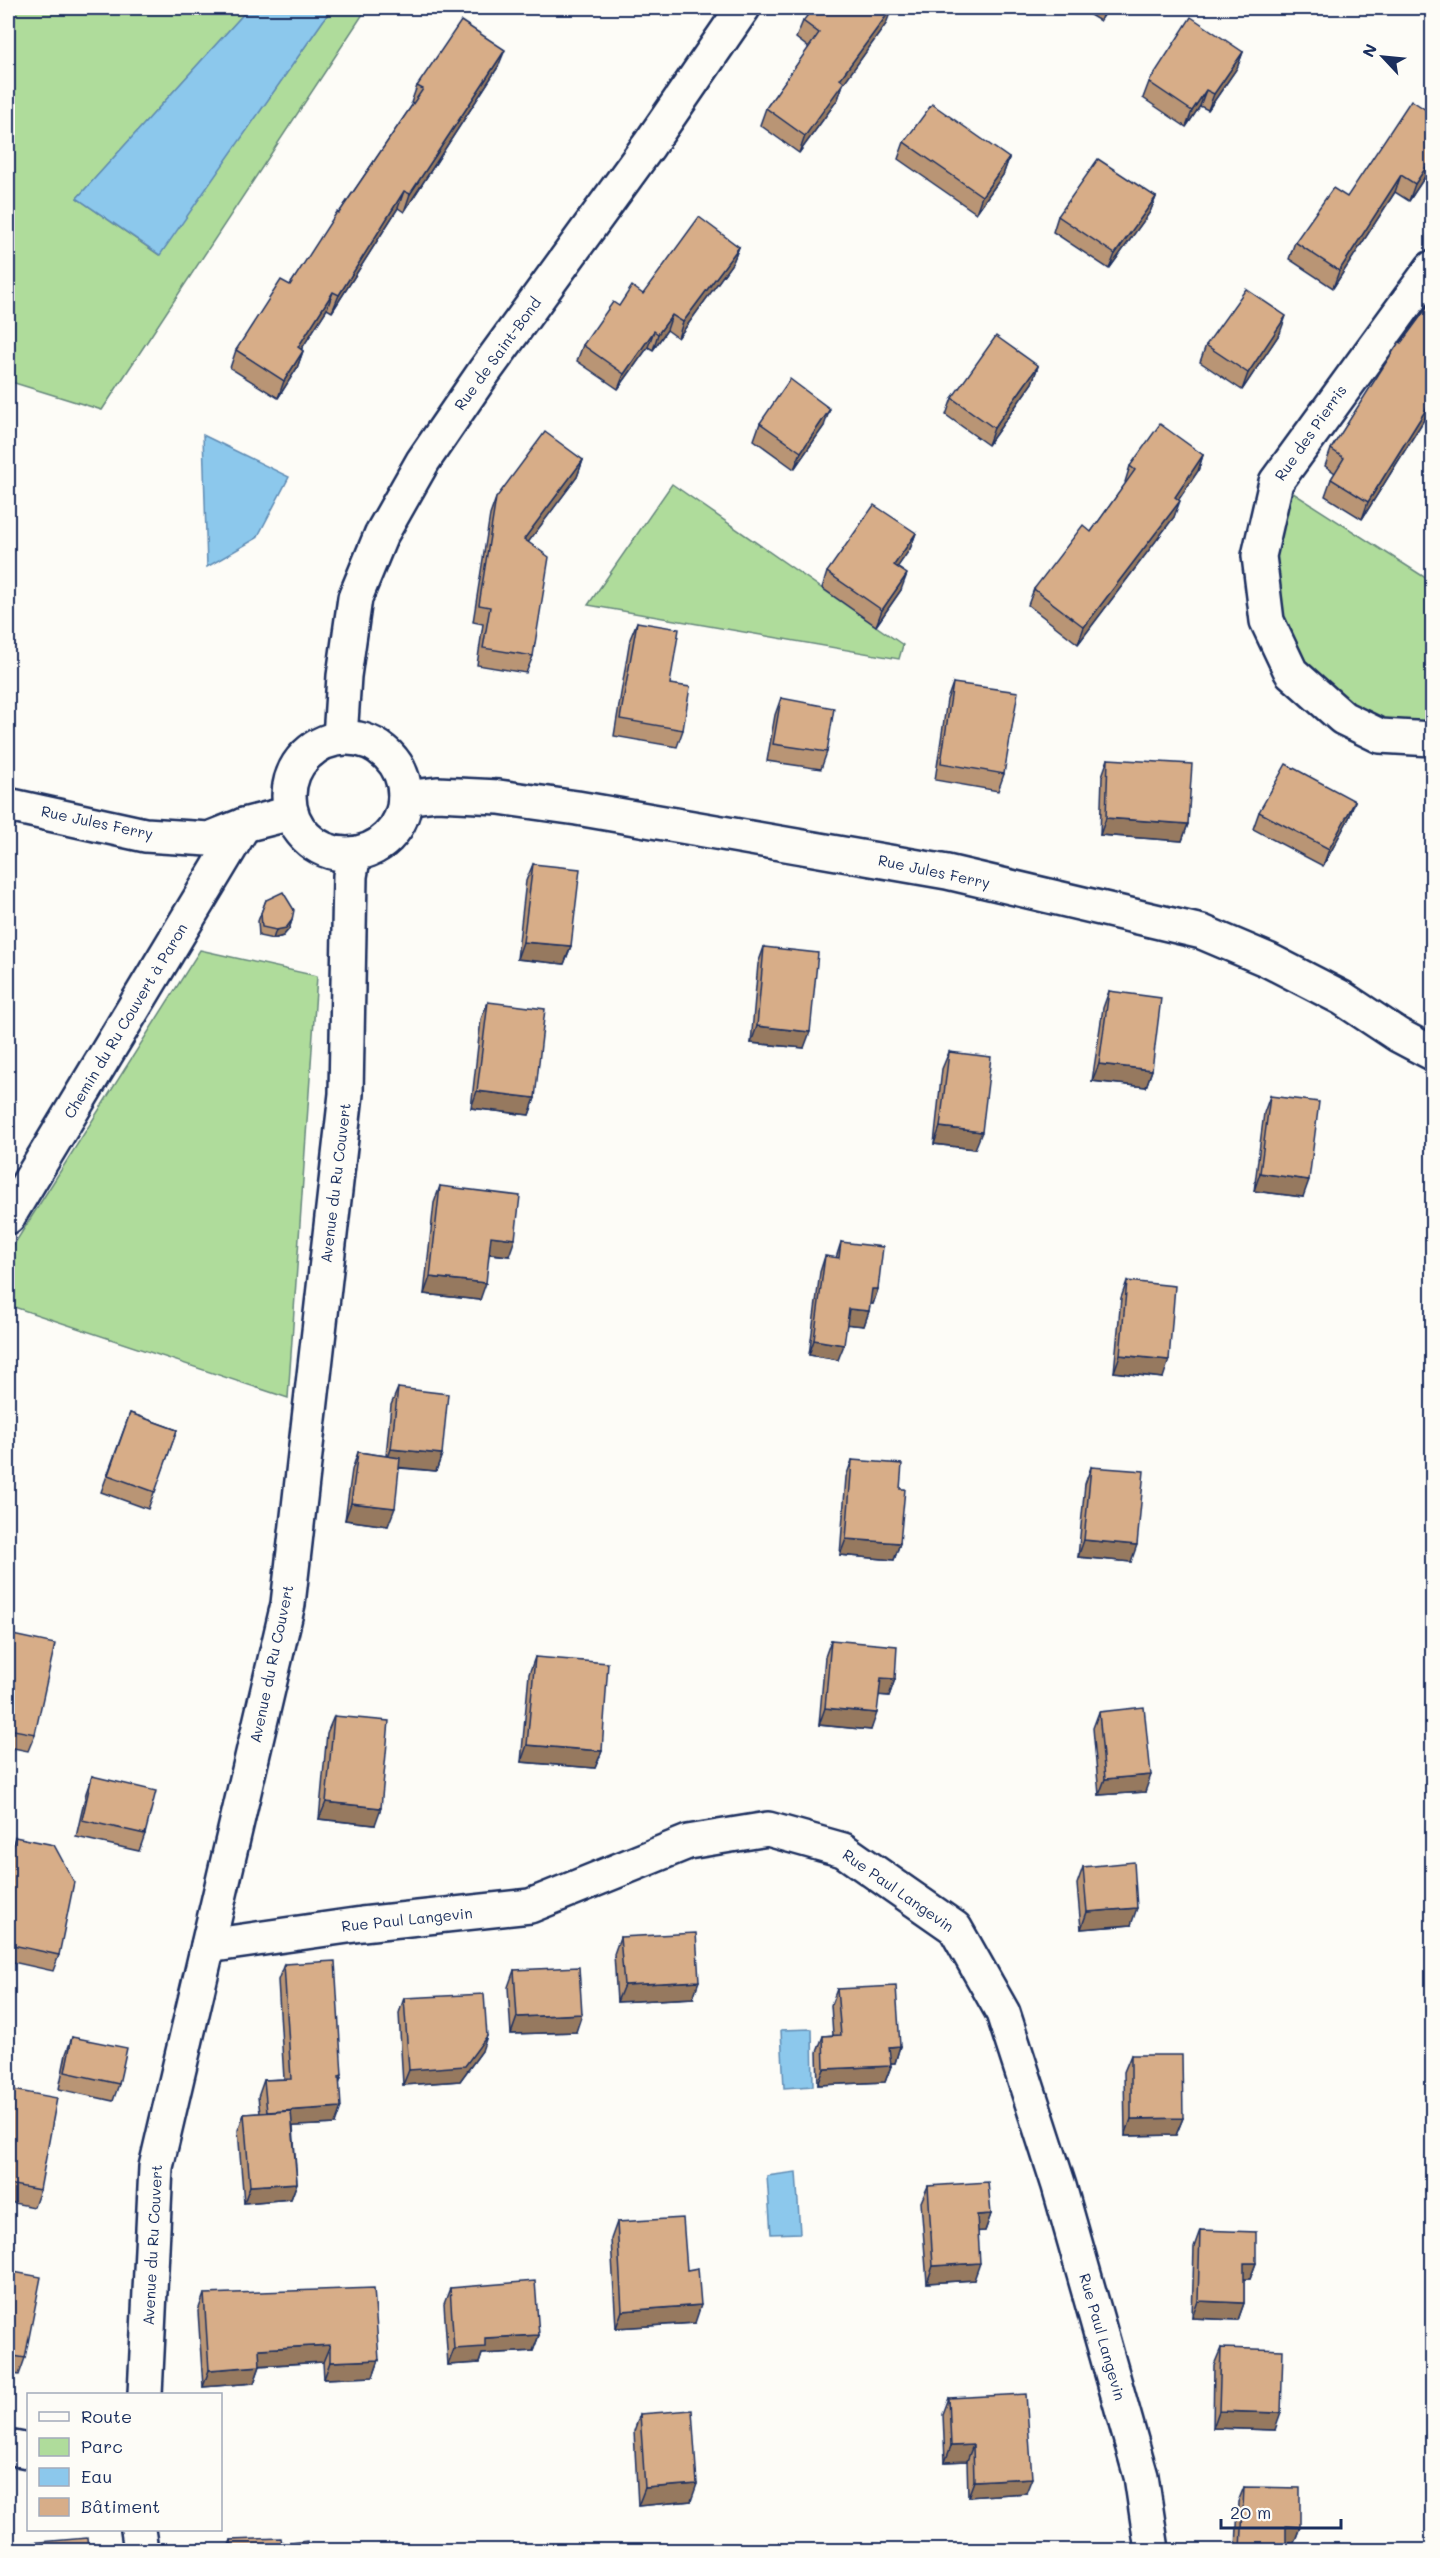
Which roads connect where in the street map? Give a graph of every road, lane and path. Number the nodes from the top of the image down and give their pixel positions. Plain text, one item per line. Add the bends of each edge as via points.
1 (743, 8) edge
2 (1432, 268) edge
3 (340, 738) junction
4 (1432, 739) edge
5 (405, 798) junction
6 (8, 805) edge
7 (291, 813) junction
8 (244, 825) junction
9 (354, 854) junction
10 (1432, 1053) edge
11 (8, 1217) edge
12 (208, 1946) junction
13 (145, 2393) edge
14 (8, 2447) edge
15 (27, 2451) edge
16 (138, 2531) edge
17 (141, 2550) edge
18 (1152, 2550) edge

1 - 3 street, Rue de Saint-Bond via 429,451 381,535 355,598
2 - 4 street, Rue des Pierris via 1276,482 1259,556 1267,621 1291,672 1342,718 1380,736
3 - 5 street via 360,739 393,760 402,778
3 - 7 street via 321,744 304,756 293,773
5 - 9 street via 399,822 384,841
5 - 10 street, Rue Jules Ferry via 436,794 499,797 588,810 947,872 1202,932 1289,971
6 - 8 street, Rue Jules Ferry via 145,835 209,839
7 - 8 street, Rue Jules Ferry
7 - 9 street via 298,828 322,849
8 - 11 street, Chemin du Ru Couvert à Paron
9 - 12 street, Avenue du Ru Couvert via 350,876 346,1094 288,1604
12 - 13 street, Avenue du Ru Couvert via 156,2167
12 - 18 street, Rue Paul Langevin via 530,1906 688,1842 768,1829 843,1850 955,1928 1003,2013 1059,2186 1141,2476
14 - 15 street
16 - 17 street

